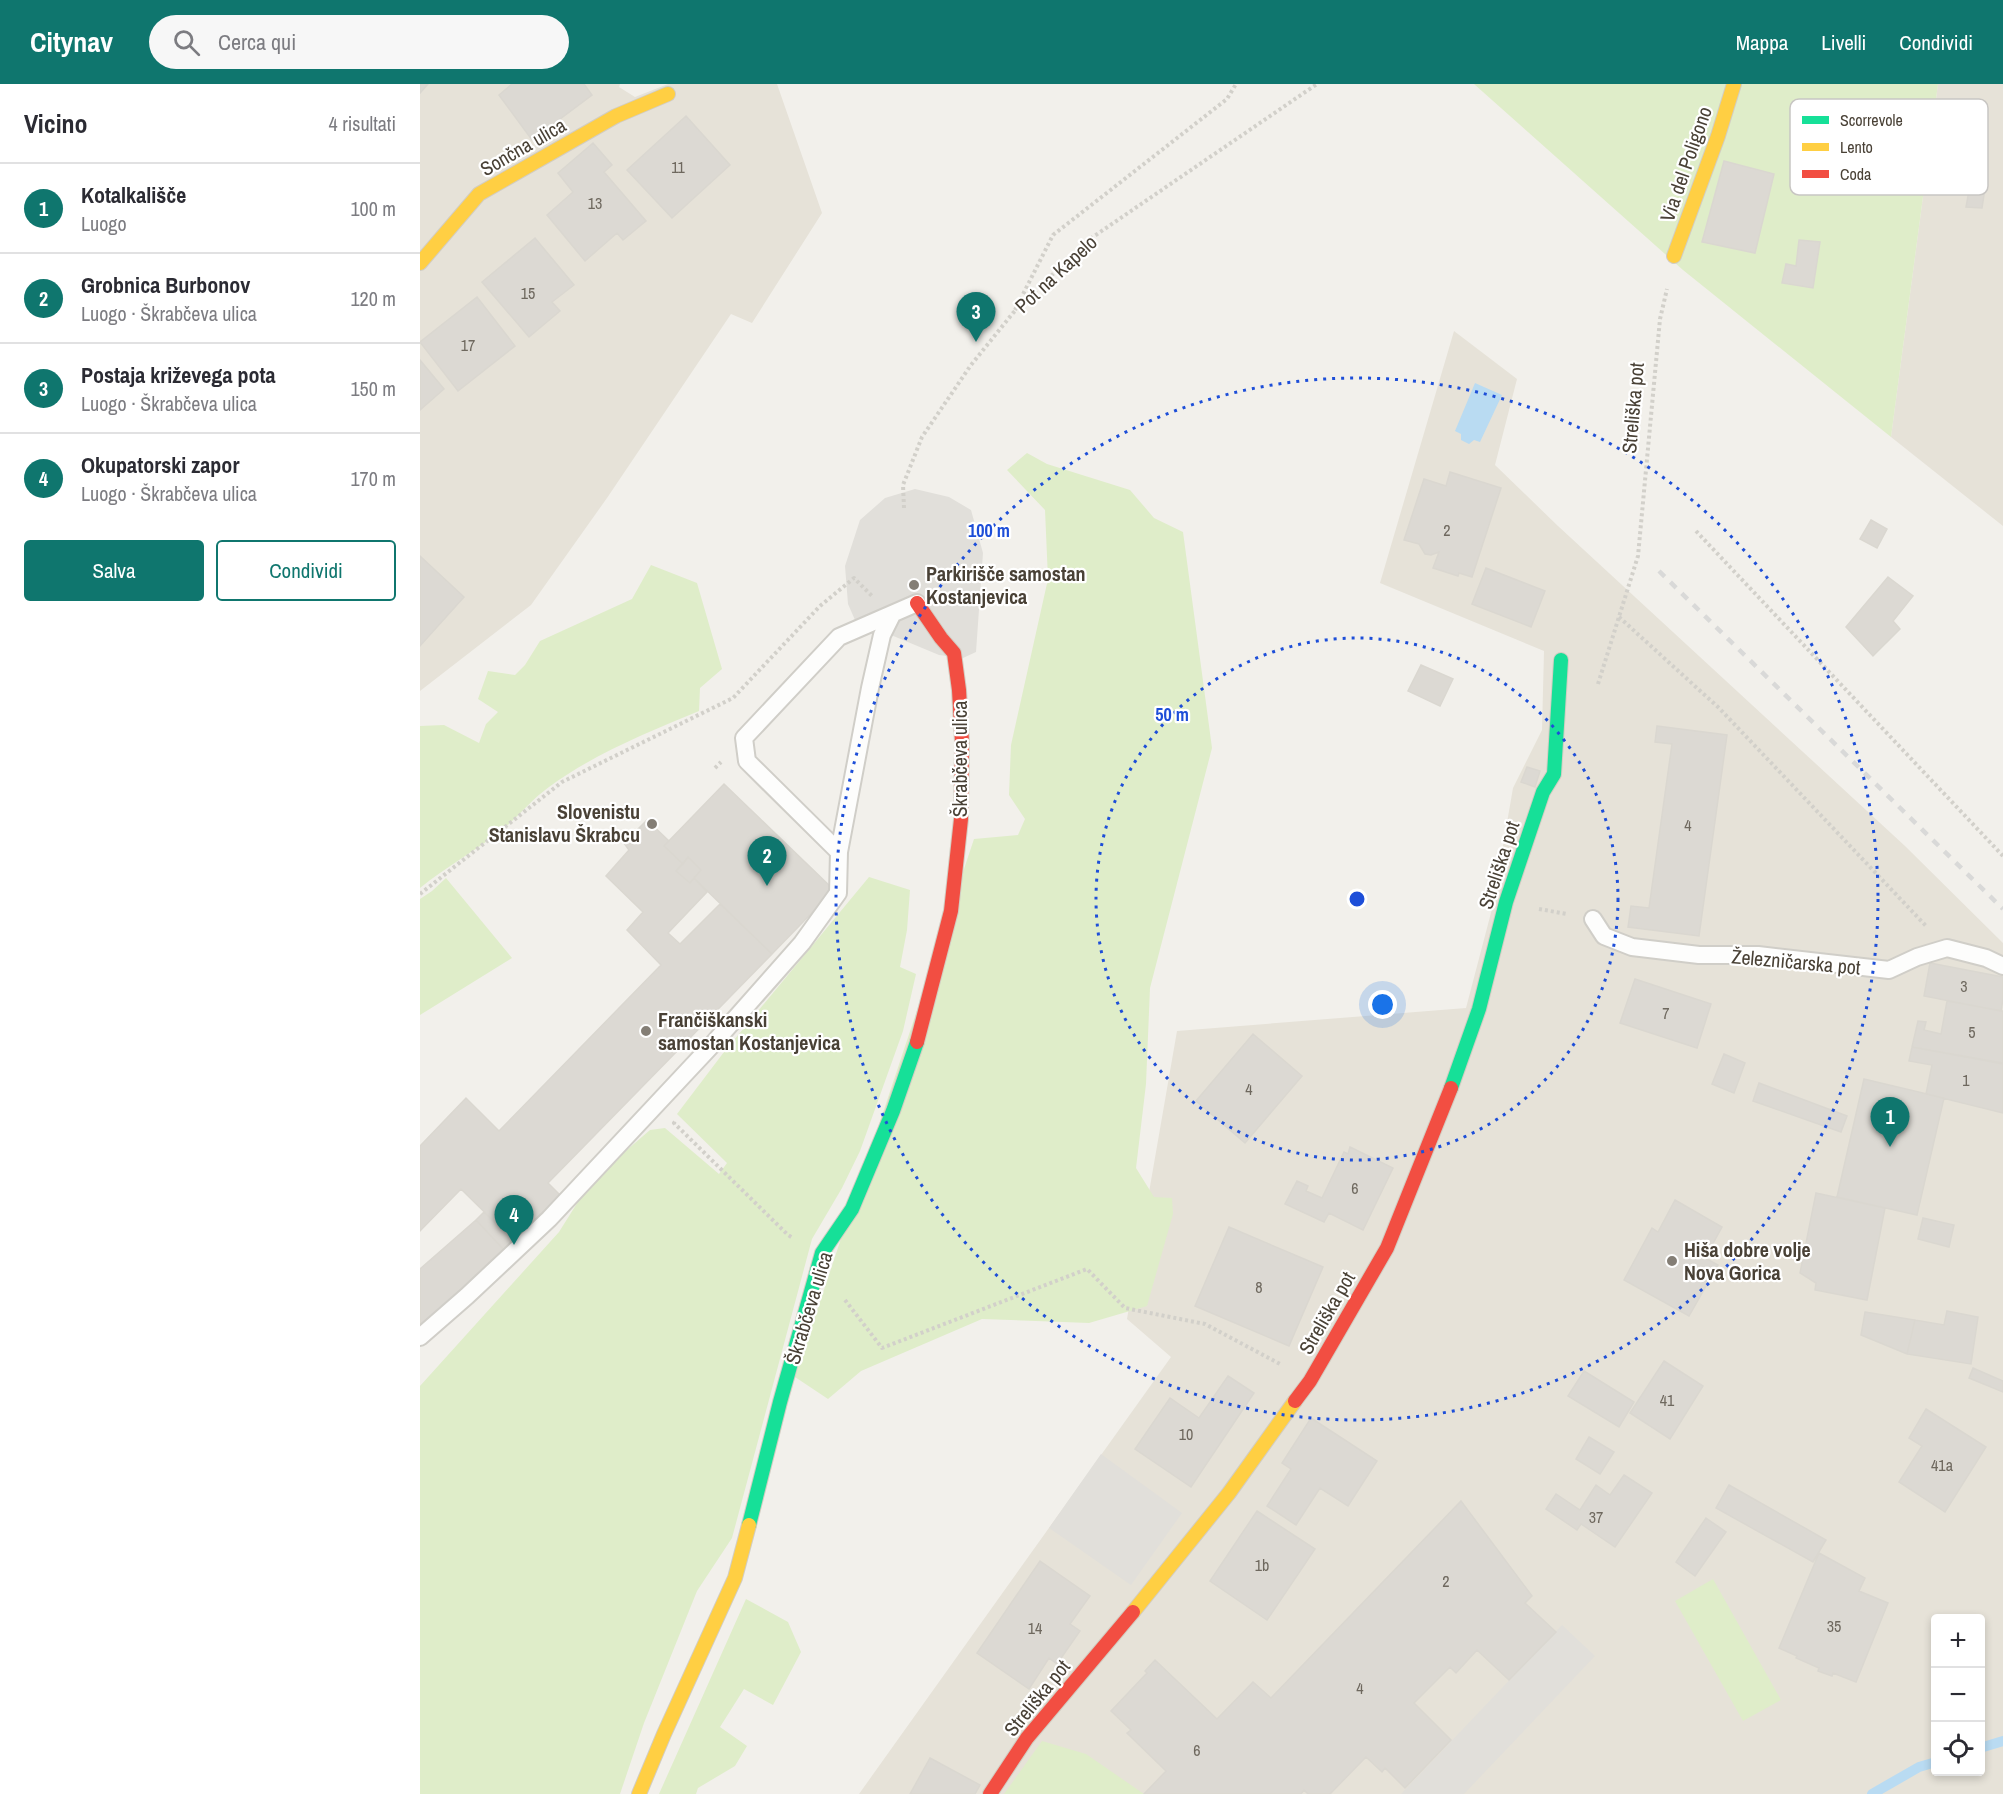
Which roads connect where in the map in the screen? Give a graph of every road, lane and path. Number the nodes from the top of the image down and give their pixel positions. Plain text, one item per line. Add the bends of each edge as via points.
1 (1236, 84) edge
2 (1317, 84) edge
3 (1734, 84) edge
4 (668, 94) dead end
5 (1674, 256) dead end
6 (420, 263) edge
7 (1669, 281) dead end
8 (1013, 314) junction
9 (904, 508) dead end
10 (1696, 531) dead end
11 (917, 603) joint
12 (892, 615) junction
13 (1619, 617) junction
14 (1561, 660) dead end
15 (1595, 692) dead end
16 (839, 852) junction
17 (2003, 856) edge
18 (420, 894) edge
19 (1506, 902) junction
20 (1593, 919) joint
21 (1947, 948) junction
22 (2003, 966) edge
23 (680, 1114) dead end
24 (822, 1253) junction
25 (846, 1288) dead end
26 (420, 1337) edge
27 (1310, 1381) junction
28 (639, 1794) edge
29 (990, 1794) edge

1 - 8 path via 1227,99 1053,235
2 - 8 path, Pot na Kapelo via 1087,241
3 - 5 street, Via del Poligono
4 - 6 street, Sončna ulica via 616,116 479,194
7 - 13 path, Streliška pot via 1660,319 1638,556
8 - 9 path, Pot na Kapelo via 971,364 922,437 903,485
10 - 17 path
11 - 12 lane, Škrabčeva ulica
11 - 24 street, Škrabčeva ulica via 954,653 959,690 961,819 951,911 918,1040 892,1111 852,1209
12 - 16 lane via 882,635 870,688
12 - 16 lane, Škrabčeva ulica via 838,637 744,738 747,761
12 - 18 path via 854,578 820,606 733,698 562,782
13 - 15 path, Streliška pot
13 - 21 path via 1719,708
14 - 19 street, Streliška pot via 1554,774 1543,792
16 - 26 lane via 838,893 802,943 549,1220
19 - 20 path
19 - 27 street, Streliška pot via 1479,1009 1415,1182 1387,1248
20 - 21 lane, Železničarska pot via 1604,936 1632,947 1699,955 1758,955 1889,970
21 - 22 lane
23 - 24 path via 675,1123 788,1235
24 - 28 street, Škrabčeva ulica via 735,1578
25 - 27 path via 845,1300 882,1348 1087,1269 1125,1308 1205,1324
27 - 29 street, Streliška pot via 1200,1530 1027,1738

